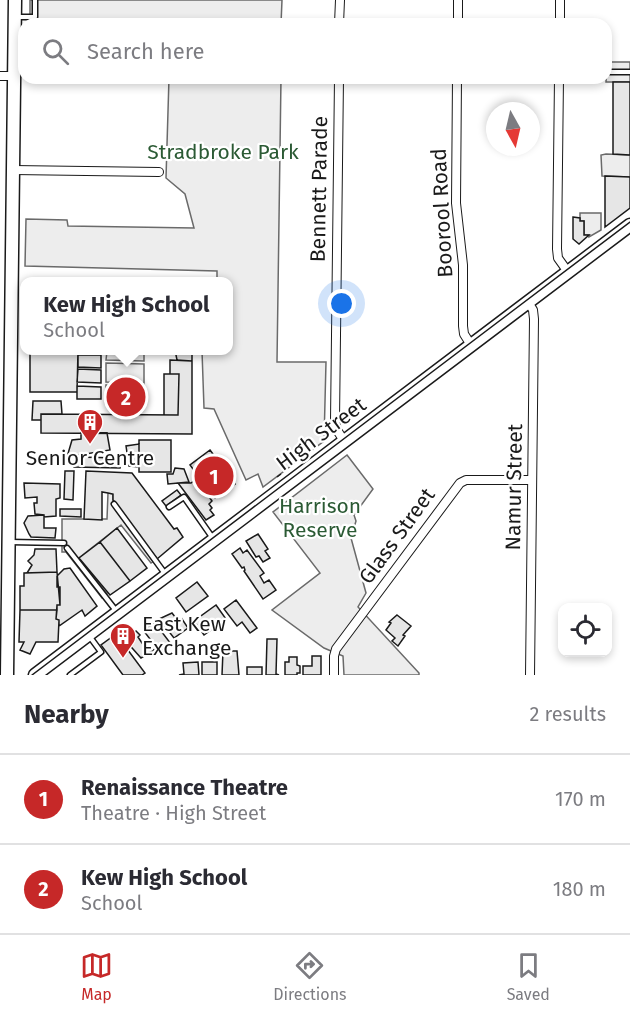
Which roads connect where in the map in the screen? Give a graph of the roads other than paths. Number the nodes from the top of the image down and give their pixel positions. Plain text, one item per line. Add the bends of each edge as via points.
1 (15, 0) edge
2 (35, 0) edge
3 (340, 0) edge
4 (458, 0) edge
5 (560, 0) edge
6 (15, 17) junction
7 (339, 18) edge
8 (458, 18) edge
9 (560, 18) edge
10 (18, 38) edge
11 (18, 51) edge
12 (612, 72) edge
13 (630, 72) edge
14 (0, 76) edge
15 (14, 76) junction
16 (339, 84) edge
17 (457, 84) edge
18 (559, 84) edge
19 (13, 170) junction
20 (159, 172) dead end
21 (630, 225) edge
22 (568, 272) junction
23 (528, 302) junction
24 (471, 345) junction
25 (344, 441) junction
26 (532, 480) junction
27 (114, 504) dead end
28 (169, 507) dead end
29 (214, 540) junction
30 (9, 542) junction
31 (64, 543) dead end
32 (67, 548) dead end
33 (166, 576) junction
34 (117, 613) junction
35 (88, 634) junction
36 (7, 675) edge
37 (35, 675) edge
38 (70, 675) edge
39 (334, 675) edge
40 (530, 675) edge

1 - 6 main road
2 - 6 lane via 35,18
3 - 7 street
4 - 8 street
5 - 9 street
6 - 10 main road
11 - 15 main road
12 - 13 lane
14 - 15 street
15 - 19 main road
16 - 25 street, Bennett Parade via 335,421
17 - 24 street, Boorool Road via 456,203 463,264 463,326
18 - 22 street via 557,249
19 - 20 street
19 - 30 main road
21 - 22 main road, High Street
22 - 23 main road, High Street
23 - 24 main road, High Street
23 - 26 street, Namur Street via 534,319
24 - 25 main road, High Street
25 - 29 main road, High Street
26 - 39 street, Glass Street via 460,483 336,649
26 - 40 street, Namur Street
27 - 33 lane
28 - 29 lane via 184,497
29 - 33 main road, High Street
30 - 31 lane
30 - 36 main road
32 - 34 lane
33 - 34 main road, High Street
34 - 35 main road, High Street
35 - 37 main road, High Street
35 - 38 lane via 101,652

